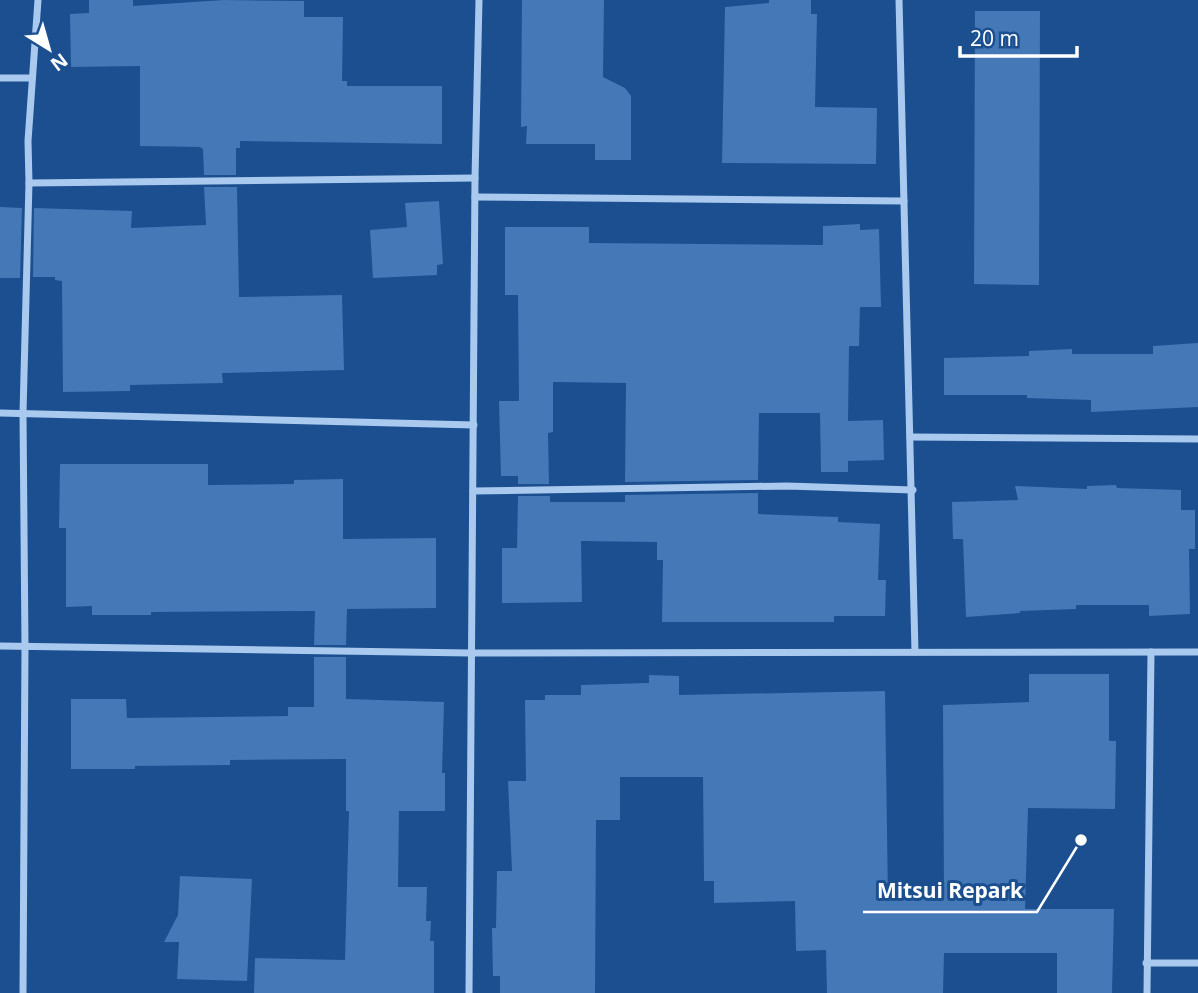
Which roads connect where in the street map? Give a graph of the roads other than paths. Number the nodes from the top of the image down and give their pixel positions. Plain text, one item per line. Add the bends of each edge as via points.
1 (38, 0) edge
2 (479, 0) edge
3 (899, 0) edge
4 (0, 78) edge
5 (32, 78) junction
6 (475, 178) junction
7 (29, 183) junction
8 (475, 197) junction
9 (904, 201) junction
10 (0, 413) edge
11 (23, 413) junction
12 (474, 425) junction
13 (911, 437) junction
14 (1198, 439) edge
15 (913, 490) junction
16 (473, 491) junction
17 (0, 646) edge
18 (25, 646) junction
19 (915, 652) junction
20 (1151, 652) junction
21 (1198, 652) edge
22 (470, 653) junction
23 (1146, 963) junction
24 (1198, 963) edge
25 (23, 993) edge
26 (469, 993) edge
27 (1147, 993) edge

1 - 5 street
2 - 6 street
3 - 9 street
4 - 5 street
5 - 7 street
6 - 7 street
6 - 8 street
7 - 11 street
8 - 9 street
8 - 12 street
9 - 13 street
10 - 11 street
11 - 12 street
11 - 18 street
12 - 16 street
13 - 14 street
13 - 15 street
15 - 16 street via 787,486
15 - 19 street
16 - 22 street
17 - 18 street
18 - 22 street
18 - 25 street
19 - 20 street
19 - 22 street
20 - 21 street
20 - 23 street
22 - 26 street
23 - 24 street
23 - 27 street

